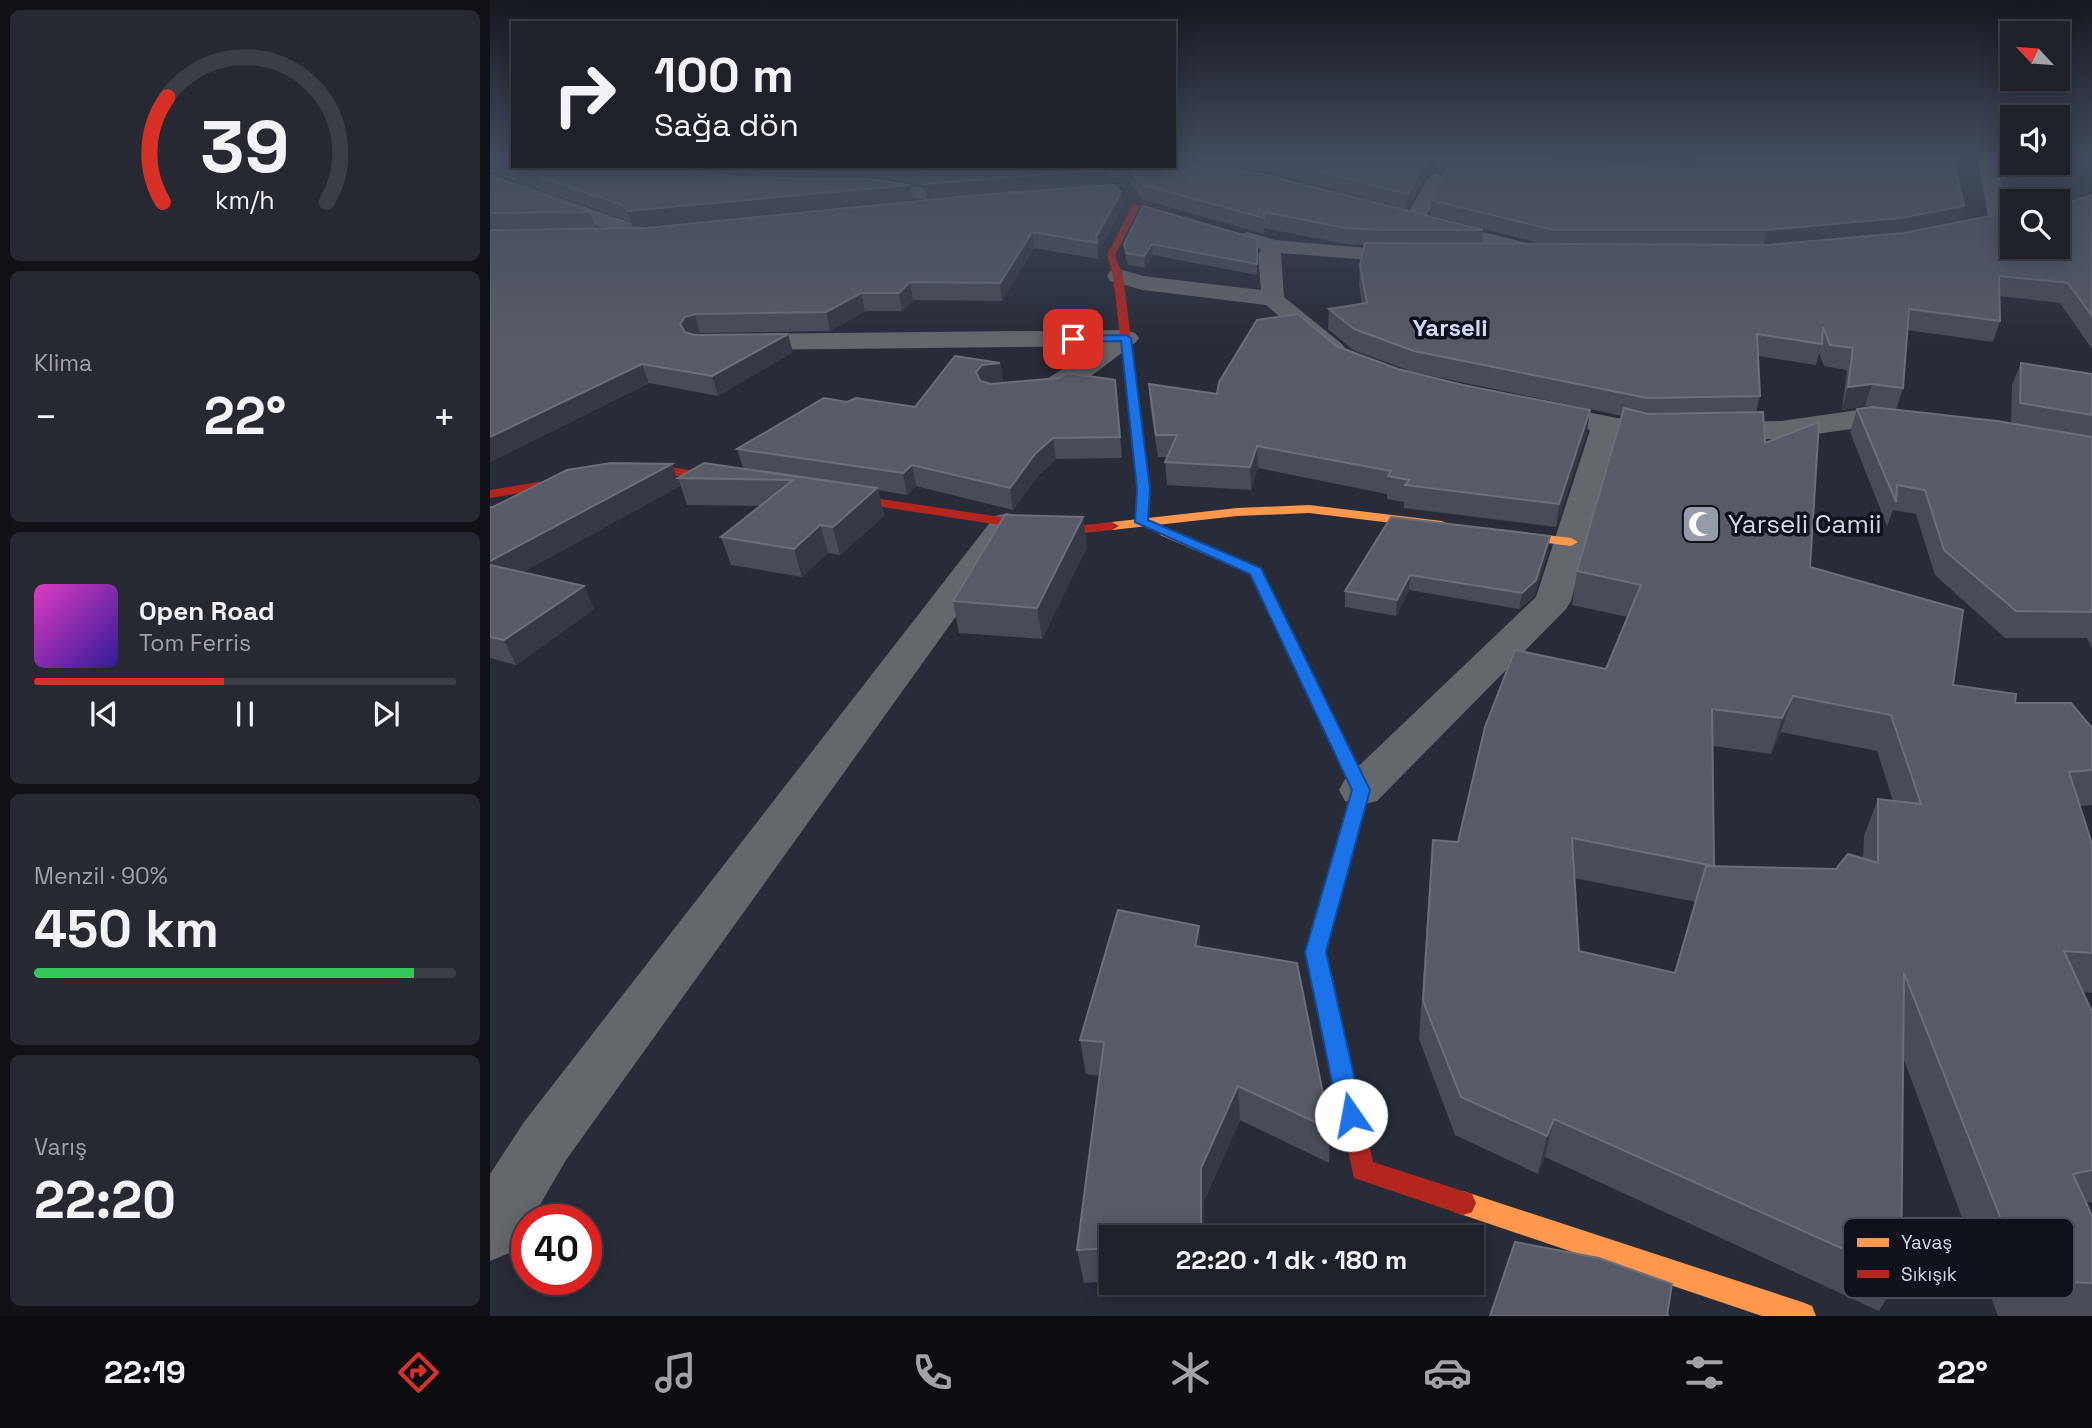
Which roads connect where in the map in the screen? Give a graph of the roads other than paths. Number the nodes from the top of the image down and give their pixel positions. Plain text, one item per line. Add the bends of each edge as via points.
1 (598, 219) edge
2 (1129, 219) edge
3 (1410, 219) edge
4 (1223, 231) edge
5 (677, 233) edge
6 (651, 236) junction
7 (584, 237) edge
8 (1273, 246) junction
9 (1389, 255) edge
10 (1478, 255) edge
11 (1554, 255) joint
12 (1118, 276) junction
13 (1273, 299) junction
14 (1126, 338) junction
15 (715, 343) edge
16 (1355, 362) edge
17 (995, 393) edge
18 (1510, 405) edge
19 (1605, 424) junction
20 (1934, 426) edge
21 (562, 484) junction
22 (756, 484) edge
23 (809, 492) edge
24 (490, 494) edge
25 (490, 520) edge
26 (1007, 522) junction
27 (1142, 522) junction
28 (1571, 542) junction
29 (1361, 790) junction
30 (490, 1230) edge
31 (1802, 1316) edge

1 - 6 street
2 - 12 street via 1111,255
3 - 11 street
4 - 8 street
5 - 6 street
6 - 7 street
8 - 9 street
8 - 13 street via 1269,255
10 - 11 street
12 - 13 street
12 - 14 street
13 - 16 street
14 - 15 street
14 - 17 street via 1051,389
14 - 27 street via 1144,489
18 - 19 street
19 - 20 street via 1642,432 1781,430 1865,418
19 - 28 street
21 - 22 street via 649,468
21 - 24 street
21 - 25 street
23 - 26 street
26 - 27 street via 1084,529
26 - 30 street via 545,1140
27 - 28 street via 1309,509
27 - 29 street via 1256,571
28 - 29 street via 1553,601
29 - 31 street via 1316,952 1363,1170

